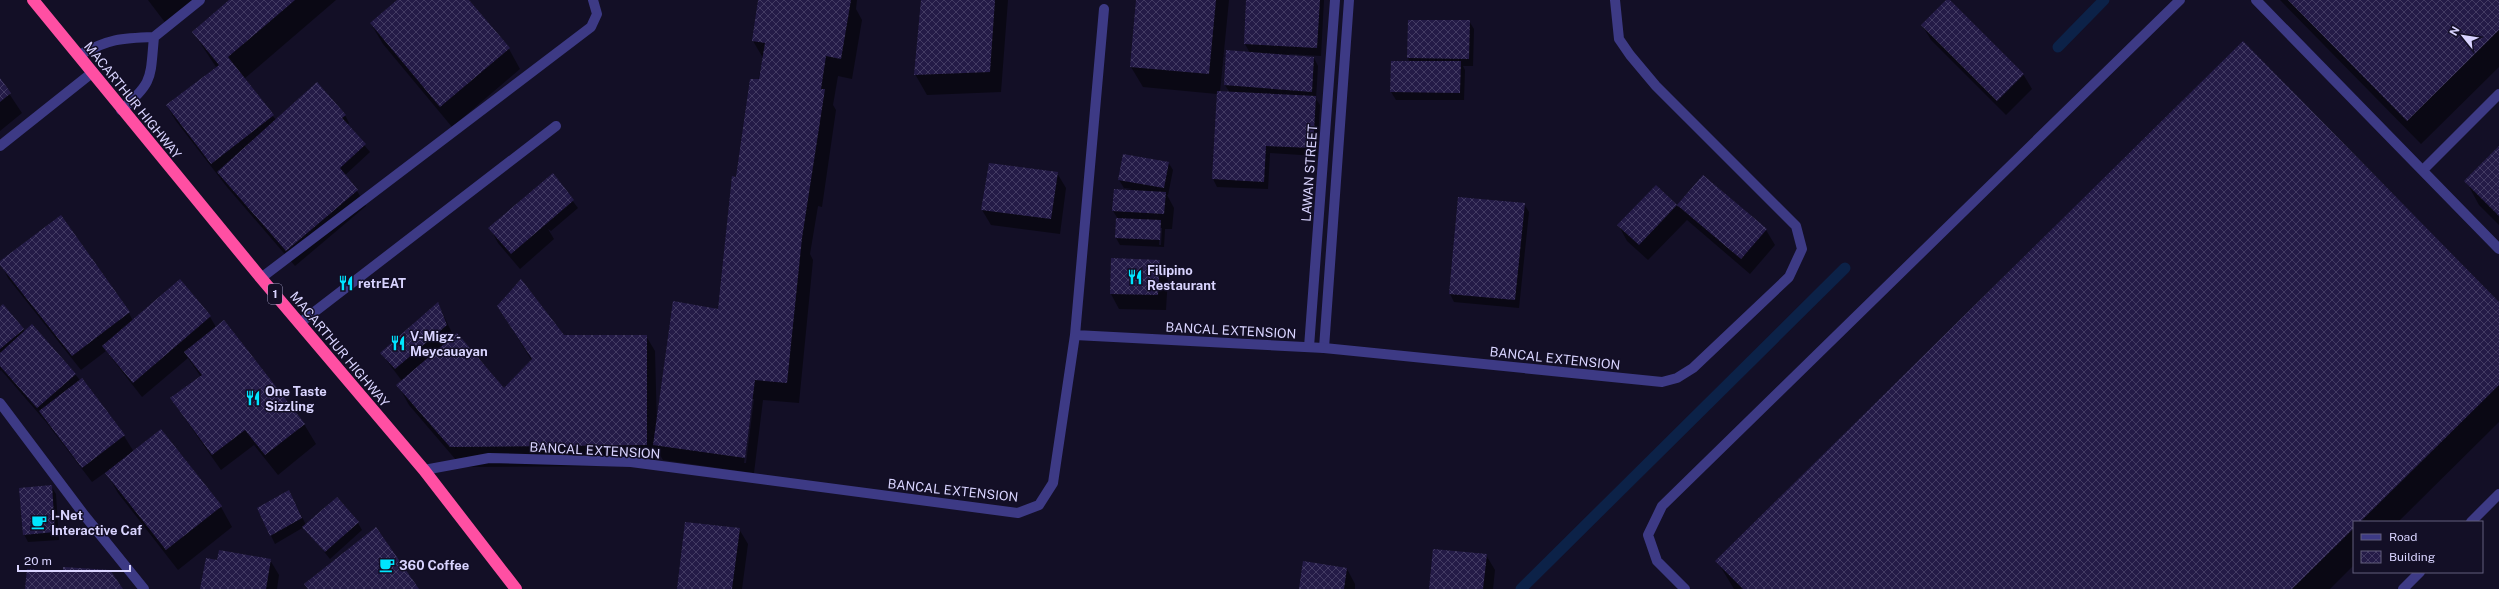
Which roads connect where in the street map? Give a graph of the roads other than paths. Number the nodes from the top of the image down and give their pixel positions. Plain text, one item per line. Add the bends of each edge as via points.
1 (33, 0) edge
2 (200, 0) edge
3 (593, 0) edge
4 (1335, 0) edge
5 (1349, 0) edge
6 (1615, 0) edge
7 (2180, 0) edge
8 (2256, 0) edge
9 (1104, 9) dead end
10 (154, 37) junction
11 (79, 55) junction
12 (93, 72) junction
13 (2499, 94) edge
14 (121, 110) junction
15 (556, 126) dead end
16 (0, 146) edge
17 (2423, 170) junction
18 (2499, 249) edge
19 (261, 278) junction
20 (300, 323) junction
21 (1075, 336) junction
22 (1309, 347) junction
23 (1324, 348) junction
24 (0, 403) edge
25 (424, 470) junction
26 (2499, 494) edge
27 (2472, 521) edge
28 (2419, 573) edge
29 (144, 589) edge
30 (516, 589) edge
31 (1685, 589) edge
32 (2403, 589) edge

1 - 11 highway, MACARTHUR HIGHWAY / 1
2 - 10 street
3 - 19 street via 597,14 591,27
4 - 22 street, LAWAN STREET
5 - 23 street
6 - 23 street, BANCAL EXTENSION via 1619,38 1630,55 1656,86 1796,226 1802,249 1789,278 1693,368 1677,378 1662,382
7 - 31 street via 1662,506 1648,535 1657,561
8 - 17 street
9 - 21 street
10 - 11 street via 118,38
10 - 14 street via 149,81
11 - 12 highway, MACARTHUR HIGHWAY / 1
12 - 14 highway, MACARTHUR HIGHWAY / 1
12 - 16 street
13 - 17 street
14 - 19 highway, MACARTHUR HIGHWAY / 1
15 - 20 street
17 - 18 street
19 - 20 highway, MACARTHUR HIGHWAY / 1
20 - 25 highway, MACARTHUR HIGHWAY / 1
21 - 22 street, BANCAL EXTENSION
21 - 25 street, BANCAL EXTENSION via 1053,483 1039,505 1018,513 631,462 489,458
22 - 23 street, BANCAL EXTENSION
24 - 29 street
25 - 30 highway, MACARTHUR HIGHWAY / 1
26 - 27 street
28 - 32 street

